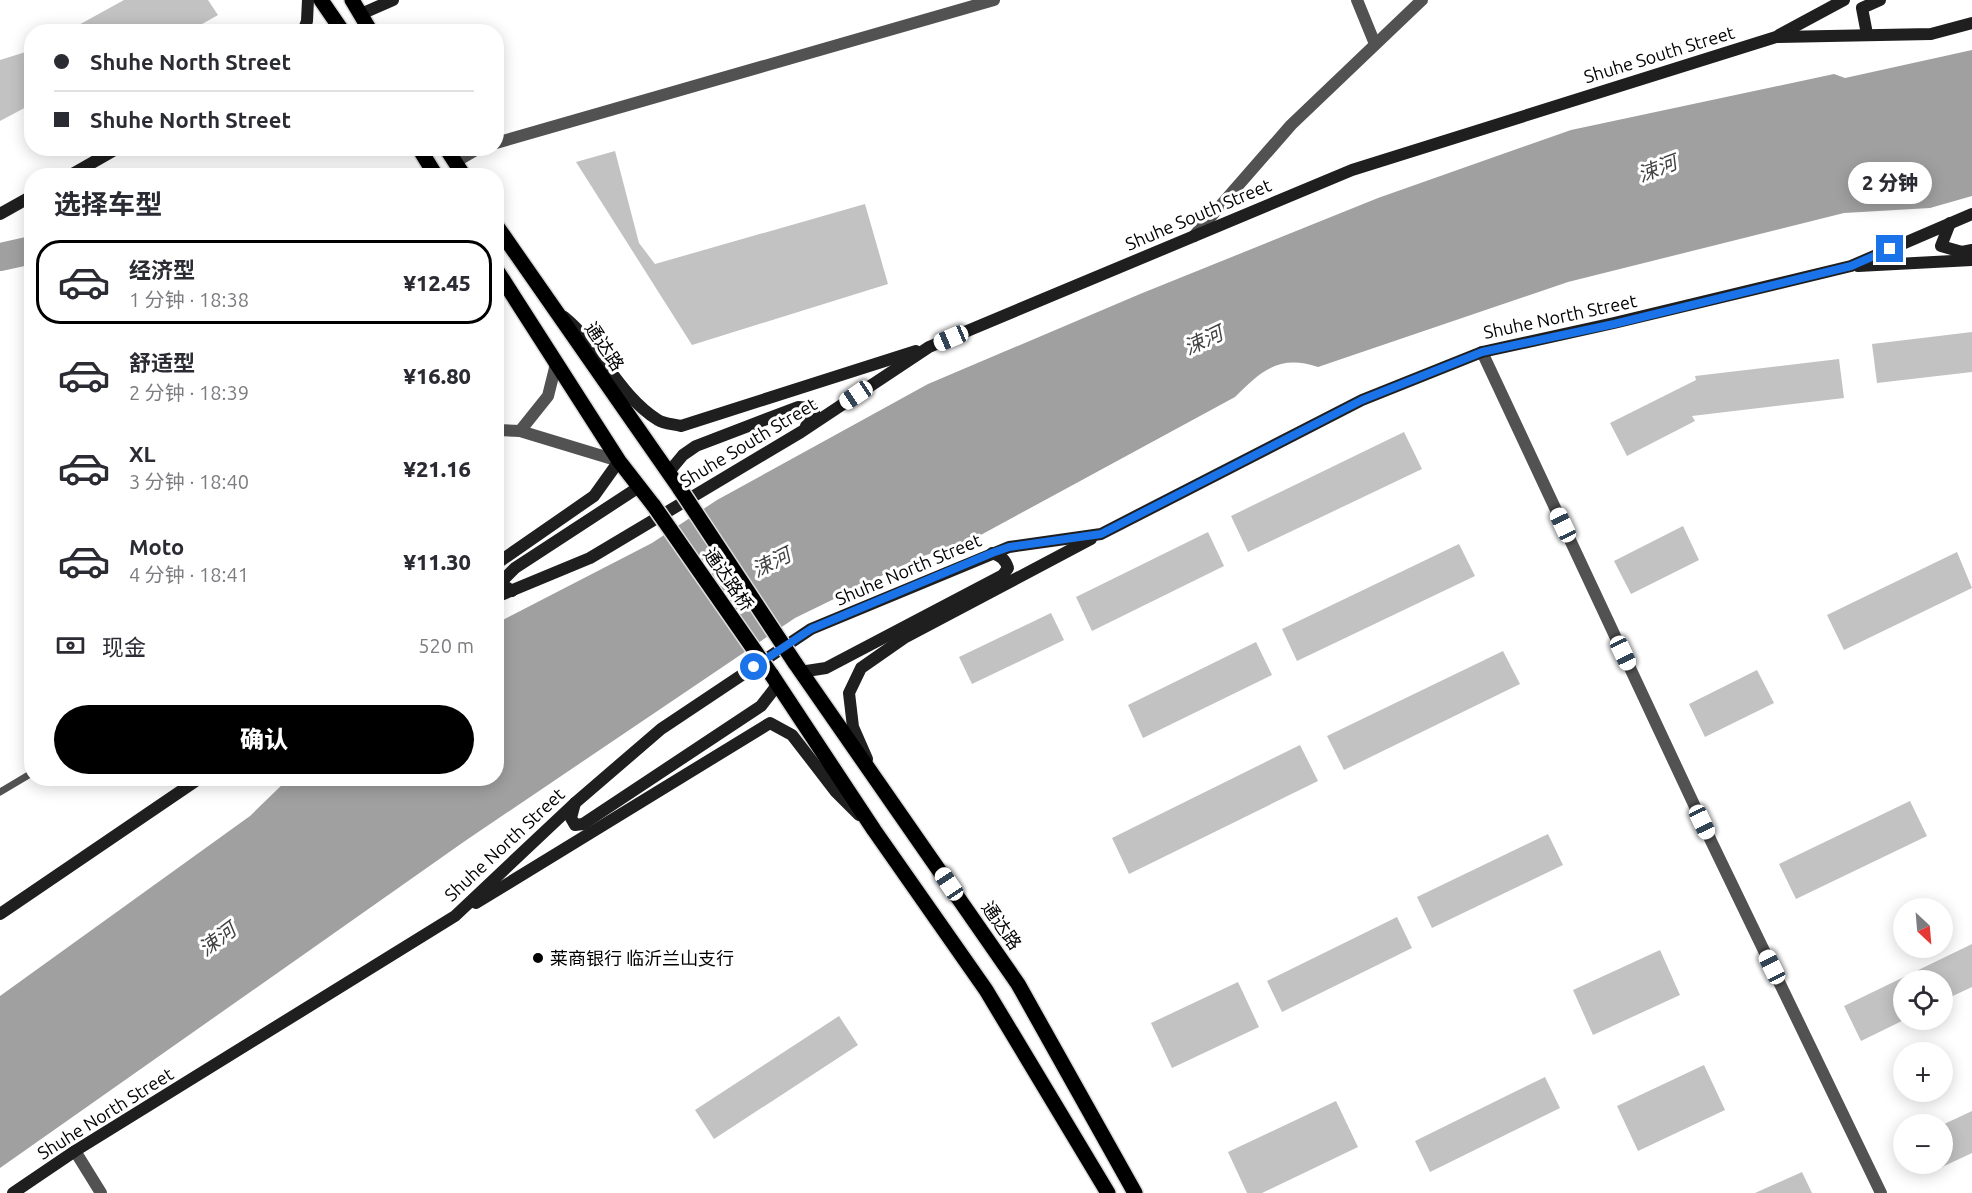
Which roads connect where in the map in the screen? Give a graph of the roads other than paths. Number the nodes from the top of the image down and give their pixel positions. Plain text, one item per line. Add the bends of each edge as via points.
1 (308, 0) edge
2 (321, 0) edge
3 (352, 0) edge
4 (393, 0) edge
5 (994, 0) edge
6 (1357, 0) edge
7 (1422, 0) edge
8 (1844, 0) edge
9 (1880, 0) edge
10 (361, 14) junction
11 (1972, 23) edge
12 (306, 24) edge
13 (338, 24) edge
14 (367, 24) edge
15 (1867, 34) junction
16 (1776, 37) junction
17 (1376, 44) junction
18 (504, 141) edge
19 (103, 156) edge
20 (472, 156) edge
21 (83, 168) edge
22 (461, 168) edge
23 (24, 200) edge
24 (0, 214) edge
25 (1972, 214) edge
26 (1950, 223) junction
27 (504, 236) edge
28 (1194, 236) junction
29 (1972, 250) edge
30 (1972, 260) edge
31 (1851, 266) junction
32 (504, 282) edge
33 (557, 311) junction
34 (929, 347) junction
35 (1482, 352) junction
36 (556, 364) junction
37 (504, 430) edge
38 (520, 431) junction
39 (801, 432) junction
40 (619, 461) junction
41 (668, 473) junction
42 (639, 487) junction
43 (680, 489) joint
44 (1101, 534) junction
45 (992, 553) junction
46 (504, 558) edge
47 (504, 579) edge
48 (504, 586) edge
49 (512, 591) junction
50 (504, 594) edge
51 (797, 668) junction
52 (775, 679) junction
53 (873, 774) junction
54 (24, 778) edge
55 (188, 786) edge
56 (0, 792) edge
57 (575, 803) junction
58 (874, 830) junction
59 (0, 914) edge
60 (455, 916) junction
61 (75, 1151) junction
62 (13, 1193) edge
63 (101, 1193) edge
64 (1108, 1193) edge
65 (1136, 1193) edge
66 (1881, 1193) edge

1 - 12 main road
2 - 13 main road
3 - 10 main road
4 - 10 main road
5 - 18 street
6 - 17 street
7 - 17 street
8 - 16 main road
9 - 15 main road via 1862,8
10 - 14 main road
11 - 15 main road, Shuhe South Street via 1931,34
15 - 16 main road, Shuhe South Street
16 - 28 main road, Shuhe South Street via 1352,170
17 - 28 street via 1291,125
19 - 21 main road
20 - 22 street
23 - 24 main road
25 - 26 main road, Shuhe North Street
26 - 29 main road via 1941,246 1962,252
26 - 31 main road, Shuhe North Street
27 - 33 main road, 通达路
28 - 34 main road, Shuhe South Street
30 - 31 main road
31 - 35 main road, Shuhe North Street
32 - 36 main road
33 - 34 main road via 582,331 626,391 659,421 681,426
33 - 41 main road, 通达路
34 - 39 main road, Shuhe South Street
35 - 44 main road, Shuhe North Street via 1362,400
35 - 66 street
36 - 38 street via 548,396
36 - 40 main road
37 - 38 street
38 - 40 street
39 - 41 main road via 815,415 812,408 798,407 696,446
39 - 49 main road, Shuhe South Street via 590,558
40 - 42 main road
40 - 46 main road via 594,496
41 - 43 main road, 通达路
42 - 47 main road
42 - 52 main road, 通达路桥, bridge
43 - 51 main road, 通达路桥, bridge
44 - 45 main road, Shuhe North Street
44 - 53 main road via 904,638 861,668 849,693 853,727
45 - 51 main road via 1006,562 1008,568 1003,575 826,668
45 - 57 main road, Shuhe North Street via 811,629 661,729
48 - 49 main road
49 - 50 main road, Shuhe South Street
51 - 53 main road, 通达路
52 - 57 main road via 761,706 583,824 574,825 571,818
52 - 58 main road
53 - 65 main road, 通达路 via 1018,984
54 - 56 lane
55 - 59 main road
57 - 60 main road, Shuhe North Street
58 - 60 main road via 836,792 792,735 770,723
58 - 64 main road via 986,990
60 - 61 main road, Shuhe North Street
61 - 62 main road, Shuhe North Street
61 - 63 street

